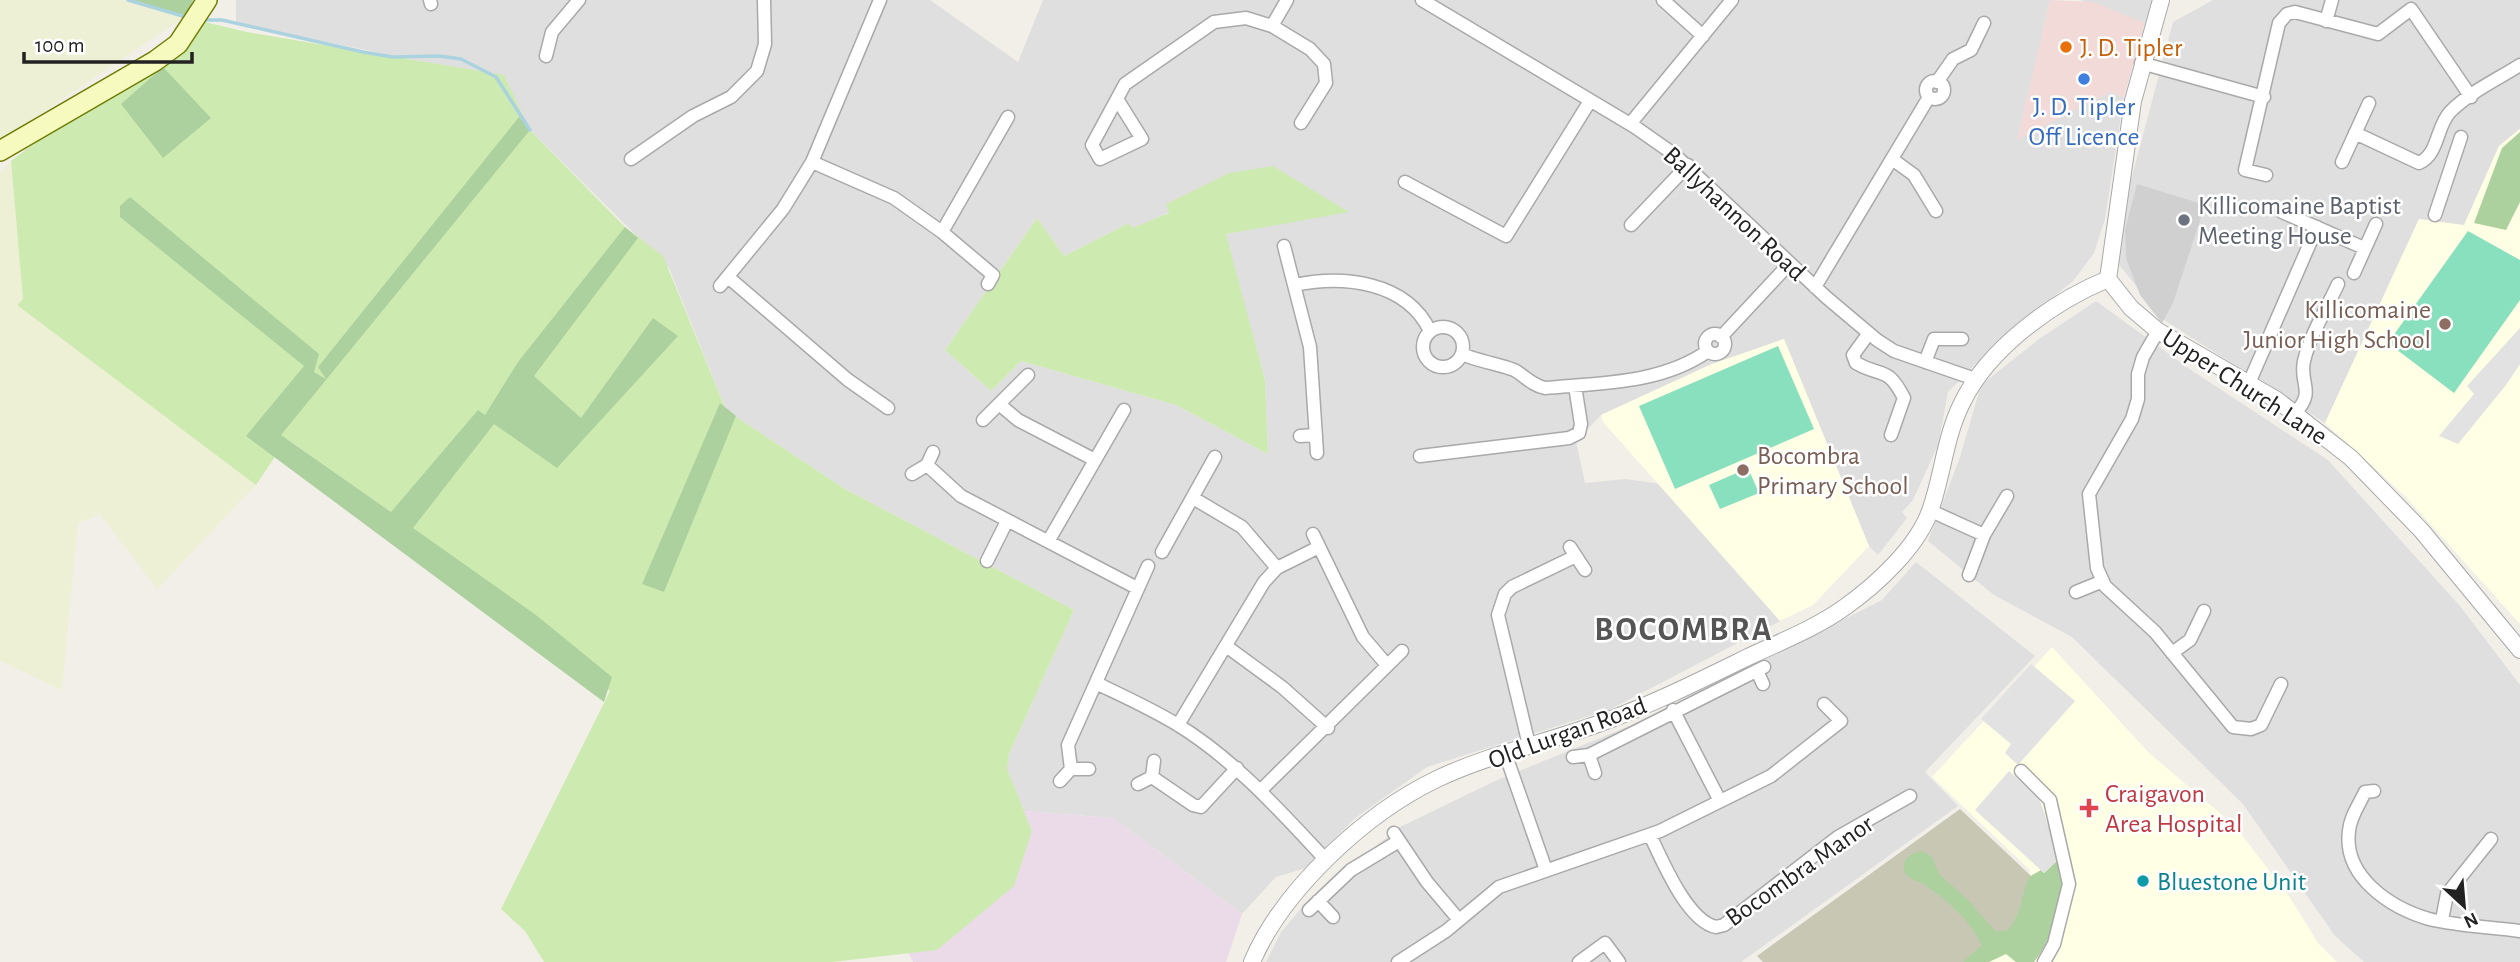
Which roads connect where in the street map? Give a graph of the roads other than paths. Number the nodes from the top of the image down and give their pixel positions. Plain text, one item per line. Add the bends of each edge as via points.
1 (207, 0) edge
2 (579, 0) edge
3 (764, 0) edge
4 (880, 0) edge
5 (1287, 0) edge
6 (1422, 0) edge
7 (1664, 0) edge
8 (1732, 0) edge
9 (2161, 0) edge
10 (2332, 0) edge
11 (2416, 4) edge
12 (2326, 21) junction
13 (1984, 23) dead end
14 (1272, 26) junction
15 (1703, 36) junction
16 (546, 56) dead end
17 (2141, 63) junction
18 (2520, 65) edge
19 (2264, 97) junction
20 (2471, 97) junction
21 (1117, 99) junction
22 (1590, 101) junction
23 (2369, 103) dead end
24 (1008, 117) dead end
25 (1301, 123) dead end
26 (1630, 124) junction
27 (2355, 134) junction
28 (2461, 138) dead end
29 (2433, 149) junction
30 (0, 151) edge
31 (2454, 157) junction
32 (631, 159) dead end
33 (1892, 159) junction
34 (812, 162) junction
35 (2342, 162) dead end
36 (1688, 165) junction
37 (2266, 174) dead end
38 (1405, 182) dead end
39 (1936, 211) dead end
40 (2282, 212) dead end
41 (2435, 215) dead end
42 (2376, 224) dead end
43 (1631, 225) dead end
44 (2317, 227) junction
45 (942, 232) junction
46 (1284, 246) dead end
47 (2364, 248) junction
48 (1790, 263) junction
49 (2354, 273) dead end
50 (2108, 279) junction
51 (988, 284) dead end
52 (2338, 284) dead end
53 (1295, 285) junction
54 (1815, 287) junction
55 (1430, 331) junction
56 (2158, 331) junction
57 (1869, 333) junction
58 (1962, 340) dead end
59 (1462, 354) junction
60 (1925, 362) junction
61 (1028, 375) dead end
62 (1975, 379) junction
63 (2249, 383) junction
64 (1575, 386) junction
65 (999, 404) junction
66 (1124, 410) dead end
67 (2295, 413) junction
68 (870, 414) dead end
69 (983, 420) dead end
70 (1316, 435) junction
71 (1891, 435) dead end
72 (1300, 436) dead end
73 (933, 452) dead end
74 (1317, 453) dead end
75 (1420, 456) dead end
76 (1215, 457) dead end
77 (1095, 460) junction
78 (927, 465) junction
79 (912, 474) dead end
80 (2007, 496) dead end
81 (1193, 498) junction
82 (1931, 511) junction
83 (1007, 521) junction
84 (1313, 534) dead end
85 (1984, 535) junction
86 (1049, 541) junction
87 (1319, 547) junction
88 (1162, 552) dead end
89 (987, 562) dead end
90 (1147, 566) dead end
91 (1277, 568) junction
92 (1585, 570) dead end
93 (1969, 575) dead end
94 (2103, 581) junction
95 (1137, 588) junction
96 (2076, 592) dead end
97 (2204, 611) dead end
98 (1226, 646) junction
99 (2520, 650) edge
100 (1402, 651) dead end
101 (2172, 653) junction
102 (1386, 664) junction
103 (1096, 684) junction
104 (1763, 684) dead end
105 (2281, 684) dead end
106 (1824, 704) dead end
107 (1673, 710) junction
108 (1178, 724) junction
109 (1328, 728) junction
110 (1529, 745) junction
111 (1505, 753) junction
112 (1589, 755) junction
113 (1573, 757) dead end
114 (1154, 761) dead end
115 (1237, 768) junction
116 (1071, 769) junction
117 (1089, 769) dead end
118 (2021, 771) dead end
119 (1595, 773) dead end
120 (1152, 777) junction
121 (1060, 781) dead end
122 (1138, 784) dead end
123 (1260, 791) junction
124 (2374, 791) dead end
125 (1910, 796) dead end
126 (1720, 801) junction
127 (1650, 835) junction
128 (2491, 839) dead end
129 (1326, 860) junction
130 (1546, 870) junction
131 (1333, 917) dead end
132 (1459, 920) junction
133 (2442, 920) junction
134 (2520, 931) edge
135 (1419, 957) edge
136 (1252, 962) edge
137 (1398, 962) edge
138 (1579, 962) edge
139 (1619, 962) edge
140 (2044, 962) edge

1 - 30 main road via 178,44 155,61
2 - 16 street via 552,32
3 - 32 street via 765,44 757,71 731,97 693,116
4 - 34 street
5 - 14 street
6 - 22 street, Ballyhannon Road
7 - 15 street
8 - 15 street
9 - 17 street
10 - 12 street
11 - 12 street via 2378,34
11 - 20 street
12 - 19 street via 2295,12 2280,23
13 - 33 street via 1971,50 1953,59 1937,82 1944,93 1938,99 1929,97
14 - 21 street via 1246,18 1214,22 1125,84
14 - 25 street via 1310,49 1324,64 1326,83
15 - 26 street
17 - 19 street
17 - 50 street
18 - 20 street
19 - 37 street via 2245,170
20 - 29 street via 2451,111
21 - 21 street via 1092,145 1100,159 1142,139
22 - 26 street, Ballyhannon Road
22 - 38 street via 1506,236
23 - 27 street
24 - 45 street
26 - 36 street, Ballyhannon Road
27 - 29 street via 2418,163
27 - 35 street
28 - 31 street
29 - 31 street
31 - 41 street
33 - 39 street via 1913,175
33 - 54 street
34 - 45 street via 894,198
34 - 68 street via 783,209 724,281 883,405
36 - 43 street
36 - 48 street, Ballyhannon Road
40 - 44 street
42 - 47 street
44 - 47 street
44 - 63 street
45 - 51 street via 993,275
46 - 53 street
47 - 49 street
48 - 54 street, Ballyhannon Road
48 - 64 street via 1721,337 1722,351 1708,351 1687,365 1640,379
50 - 56 street, Upper Church Lane via 2131,308
50 - 62 street, Old Lurgan Road via 2086,288 2023,331 1990,358
52 - 67 street via 2325,324 2303,362 2307,392
53 - 55 street via 1336,279 1367,283 1423,316
53 - 70 street via 1310,347
54 - 57 street, Ballyhannon Road
55 - 59 street via 1442,327 1455,330 1463,341
55 - 59 street via 1422,349 1428,362 1447,367
56 - 63 street, Upper Church Lane
56 - 94 street via 2143,357 2132,419 2089,494 2097,568
57 - 60 street, Ballyhannon Road via 1894,351
57 - 71 street via 1853,355 1856,363 1882,370 1904,398
58 - 60 street via 1934,339
59 - 64 street via 1514,370 1533,386
60 - 62 street, Ballyhannon Road
61 - 65 street
62 - 82 street, Old Lurgan Road via 1948,435
63 - 67 street, Upper Church Lane
64 - 75 street via 1581,424 1579,433 1569,438
65 - 69 street
65 - 77 street via 1018,420
66 - 77 street
67 - 99 street, Upper Church Lane via 2385,489
70 - 72 street
70 - 74 street
73 - 78 street
76 - 81 street
77 - 86 street
78 - 79 street
78 - 83 street via 952,491
80 - 85 street
81 - 88 street
81 - 91 street via 1242,527
82 - 85 street
82 - 110 street, Old Lurgan Road via 1914,538 1864,592 1828,617 1606,721
83 - 86 street
83 - 89 street
84 - 87 street
85 - 93 street
86 - 95 street
87 - 91 street
87 - 102 street via 1363,637
90 - 95 street
91 - 98 street
92 - 110 street via 1573,552 1512,587 1497,615
94 - 96 street
94 - 101 street
95 - 103 street
97 - 101 street via 2190,640
98 - 108 street
98 - 109 street
100 - 102 street
101 - 105 street via 2232,727 2261,725
102 - 109 street
103 - 108 street
103 - 116 street via 1068,746
104 - 107 street via 1761,669
106 - 126 street via 1845,717 1771,775
107 - 112 street
107 - 126 street
108 - 115 street
109 - 123 street
110 - 111 street, Old Lurgan Road
111 - 129 street, Old Lurgan Road via 1437,779 1356,833
111 - 130 street
112 - 113 street
112 - 119 street
114 - 120 street
115 - 120 street via 1200,807
115 - 123 street
116 - 117 street
116 - 121 street
118 - 140 street via 2050,800 2069,884 2054,944
120 - 122 street
123 - 129 street
124 - 133 street via 2365,792 2348,834 2356,870 2393,905
125 - 127 street, Bocombra Manor via 1838,837 1716,927 1699,918 1688,904
126 - 127 street
127 - 130 street
128 - 133 street via 2447,894
129 - 136 street, Old Lurgan Road via 1288,901
130 - 132 street via 1499,887
131 - 132 street via 1314,906 1351,870 1396,837
132 - 135 street
133 - 134 street
135 - 137 street
138 - 139 street via 1605,943

